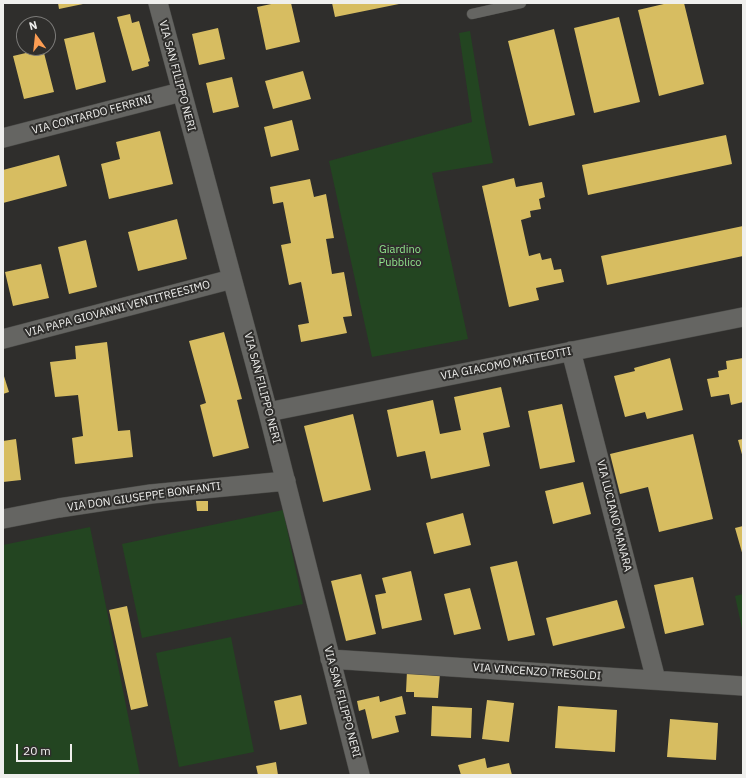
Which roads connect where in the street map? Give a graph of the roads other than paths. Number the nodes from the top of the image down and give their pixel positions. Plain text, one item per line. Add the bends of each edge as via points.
1 (158, 3) edge
2 (521, 3) edge
3 (472, 14) dead end
4 (181, 92) junction
5 (3, 138) edge
6 (232, 279) junction
7 (743, 317) edge
8 (3, 339) edge
9 (571, 351) junction
10 (268, 412) junction
11 (286, 481) junction
12 (3, 519) edge
13 (330, 659) junction
14 (656, 680) junction
15 (743, 686) edge
16 (360, 775) edge

1 - 4 street, VIA SAN FILIPPO NERI
2 - 3 lane
4 - 5 street, VIA CONTARDO FERRINI
4 - 6 street, VIA SAN FILIPPO NERI
6 - 8 street, VIA PAPA GIOVANNI VENTITREESIMO
6 - 10 street, VIA SAN FILIPPO NERI
7 - 9 street, VIA GIACOMO MATTEOTTI
9 - 10 street, VIA GIACOMO MATTEOTTI
9 - 14 street, VIA LUCIANO MANARA
10 - 11 street, VIA SAN FILIPPO NERI
11 - 12 street, VIA DON GIUSEPPE BONFANTI via 151,494
11 - 13 street, VIA SAN FILIPPO NERI
13 - 14 street, VIA VINCENZO TRESOLDI
13 - 16 street, VIA SAN FILIPPO NERI
14 - 15 street, VIA VINCENZO TRESOLDI

